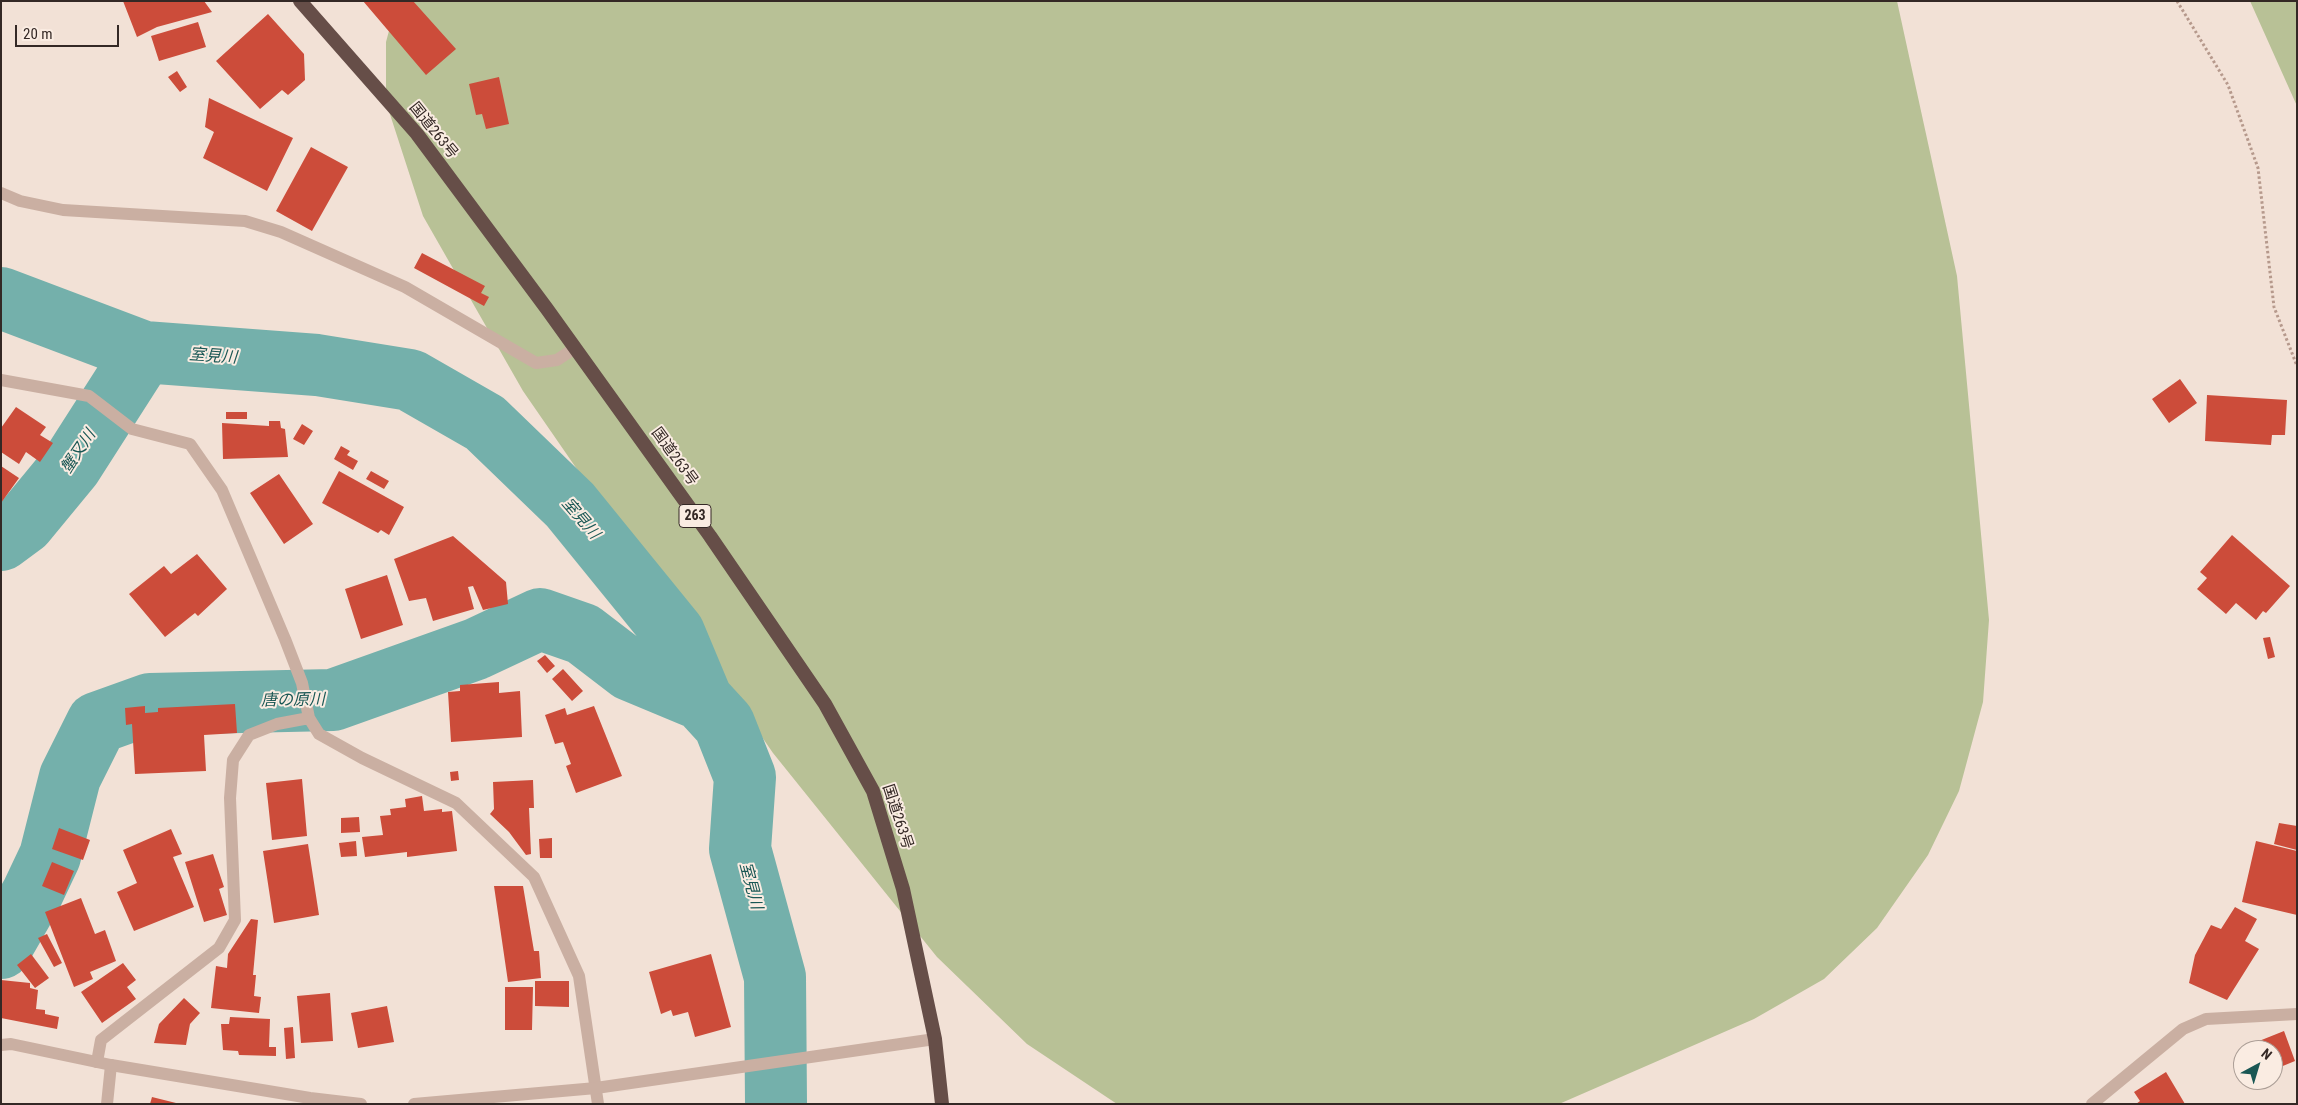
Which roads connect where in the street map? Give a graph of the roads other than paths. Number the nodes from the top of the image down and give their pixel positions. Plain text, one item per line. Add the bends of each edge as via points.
1 (300, 1) edge
2 (1, 193) edge
3 (575, 348) junction
4 (1, 380) edge
5 (308, 714) junction
6 (2297, 1014) edge
7 (936, 1039) junction
8 (1, 1045) edge
9 (97, 1062) junction
10 (111, 1065) junction
11 (596, 1088) junction
12 (107, 1104) edge
13 (360, 1104) edge
14 (414, 1104) edge
15 (598, 1104) edge
16 (942, 1104) edge
17 (2092, 1104) edge

1 - 3 highway, 国道263号 / 263 via 417,134
2 - 3 street via 20,201 63,210 245,221 281,232 405,287 536,363 557,360
3 - 7 highway, 国道263号 / 263 via 825,704 873,791 903,890
4 - 5 street via 89,396 132,429 190,444 222,490 302,684
5 - 9 street via 249,735 233,760 230,798 235,920 219,948 101,1040
5 - 11 street via 319,734 456,803 534,877 579,976
6 - 17 street via 2206,1019 2183,1029
7 - 11 street
7 - 16 highway, 国道263号 / 263
8 - 9 street via 11,1044
9 - 10 street
10 - 12 street
10 - 13 street
11 - 14 street
11 - 15 street

